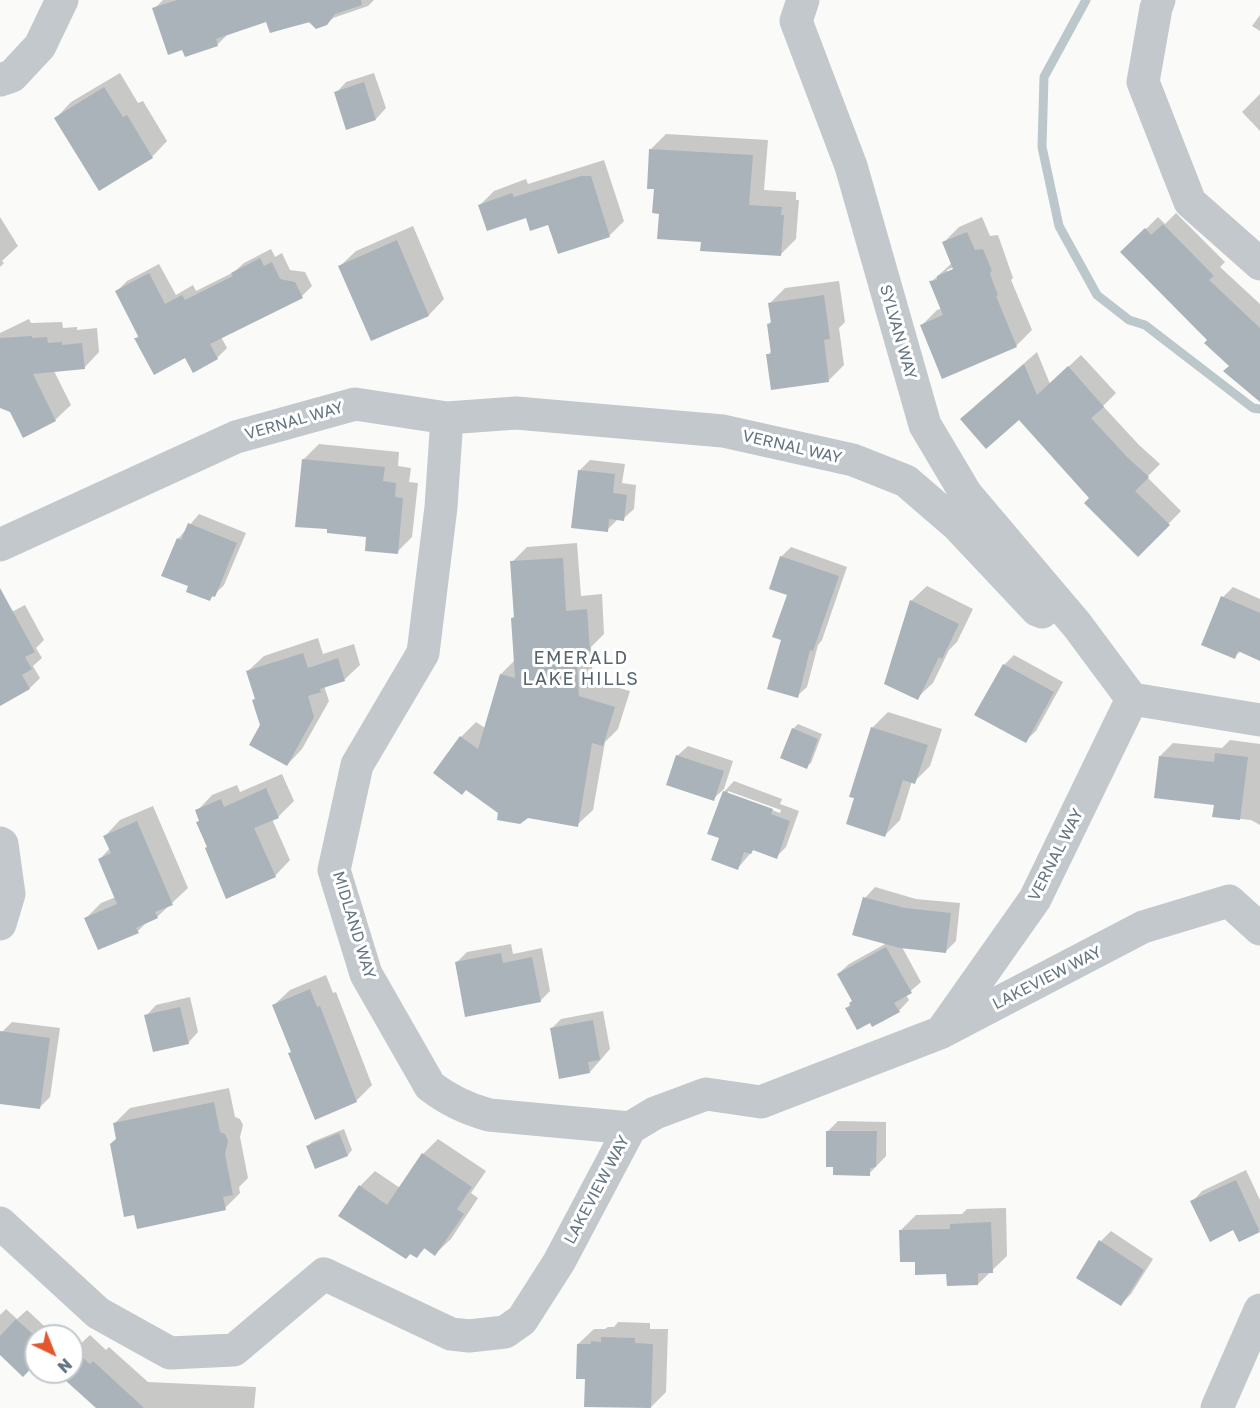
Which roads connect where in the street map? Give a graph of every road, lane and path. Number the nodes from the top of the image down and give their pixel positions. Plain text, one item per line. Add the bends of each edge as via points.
1 (62, 0) edge
2 (803, 0) edge
3 (1159, 0) edge
4 (0, 80) edge
5 (1260, 264) edge
6 (447, 418) junction
7 (0, 545) edge
8 (1077, 625) junction
9 (1132, 699) junction
10 (1260, 720) edge
11 (0, 843) edge
12 (0, 924) edge
13 (1260, 929) edge
14 (942, 1032) junction
15 (630, 1128) junction
16 (0, 1223) edge
17 (1260, 1310) edge
18 (1217, 1408) edge

1 - 4 street via 40,46 12,75
2 - 8 street, SYLVAN WAY via 796,21 851,166 925,425 966,494
3 - 5 street via 1143,82 1190,202
6 - 7 street, VERNAL WAY via 355,404 236,437
6 - 8 street, VERNAL WAY via 516,413 723,431 853,460 906,481 957,525 1037,610
6 - 15 street, MIDLAND WAY via 441,507 423,653 357,765 333,870 366,974 430,1086 469,1110 489,1115
8 - 9 street
9 - 10 street
9 - 14 street, VERNAL WAY via 1035,899
11 - 12 street via 9,894
13 - 14 street, LAKEVIEW WAY via 1229,901 1143,927
14 - 15 street, LAKEVIEW WAY via 761,1102 706,1094 655,1113
15 - 16 street, LAKEVIEW WAY via 559,1262 522,1320 505,1332 487,1335 451,1334 324,1274 234,1350 170,1353 98,1313
17 - 18 street

